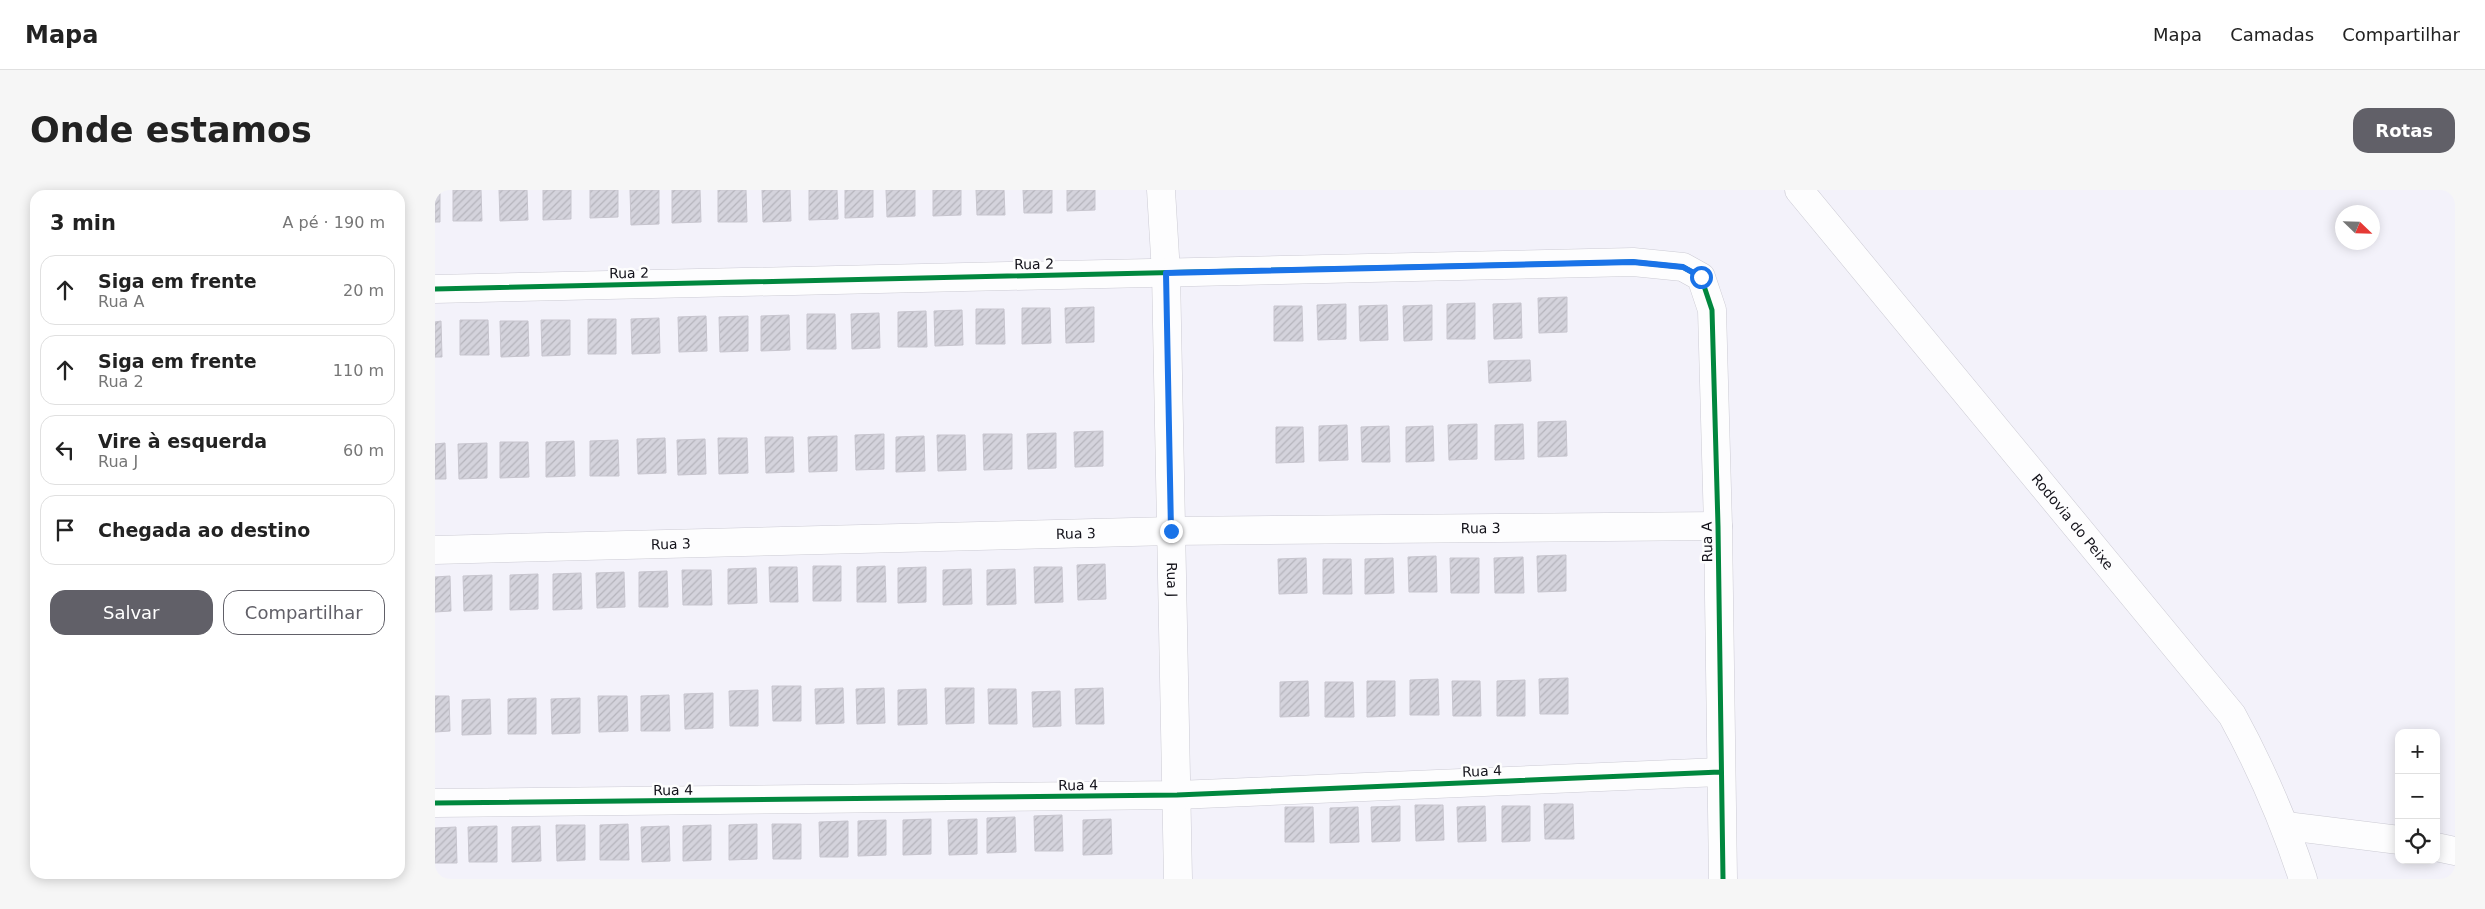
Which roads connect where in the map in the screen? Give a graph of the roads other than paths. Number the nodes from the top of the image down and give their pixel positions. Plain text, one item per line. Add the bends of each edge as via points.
1 (1161, 190) edge
2 (1799, 190) edge
3 (1633, 262) joint
4 (1166, 273) junction
5 (435, 289) edge
6 (1718, 526) junction
7 (1171, 531) junction
8 (435, 550) edge
9 (1720, 772) junction
10 (1177, 796) junction
11 (435, 804) edge
12 (2285, 826) junction
13 (2395, 840) edge
14 (2440, 848) edge
15 (2455, 851) edge
16 (1178, 879) edge
17 (1723, 879) edge
18 (2304, 879) edge

1 - 4 street, Rua J
2 - 12 street, Rodovia do Peixe via 2232,715 2261,768
3 - 4 street, Rua 2
3 - 6 street, Rua A via 1683,267 1701,277 1712,310
4 - 5 street, Rua 2
4 - 7 street, Rua J
6 - 7 street, Rua 3
6 - 9 street, Rua A
7 - 8 street, Rua 3
7 - 10 street, Rua J
9 - 10 street, Rua 4
9 - 17 street, Rua A
10 - 11 street, Rua 4
10 - 16 street, Rua J
12 - 13 street
12 - 18 street, Rodovia do Peixe
14 - 15 street

